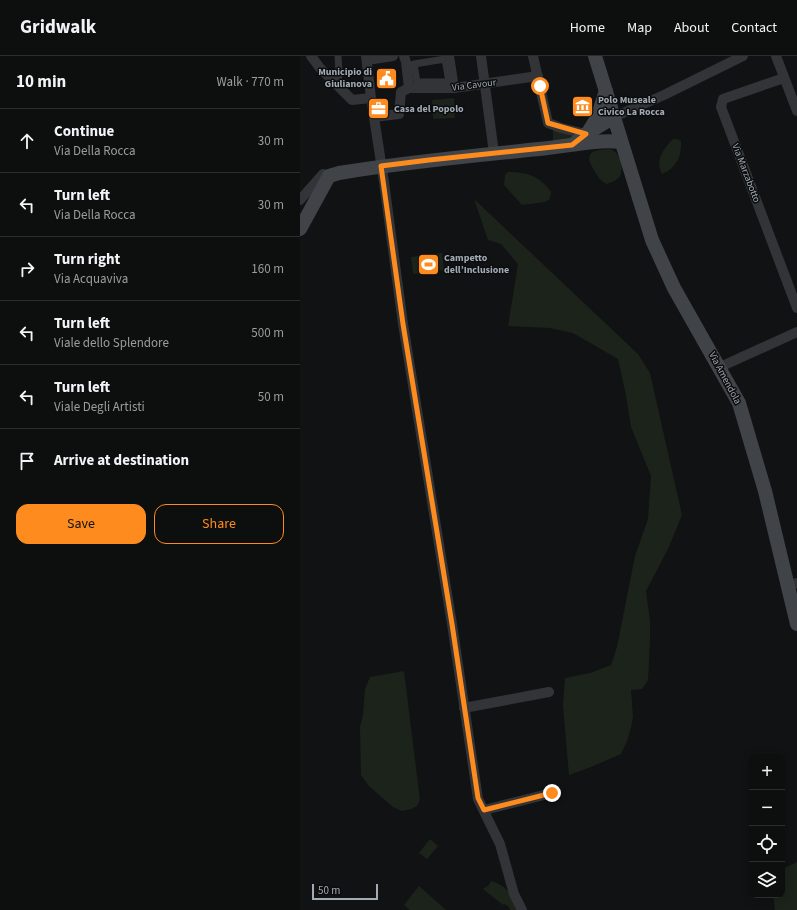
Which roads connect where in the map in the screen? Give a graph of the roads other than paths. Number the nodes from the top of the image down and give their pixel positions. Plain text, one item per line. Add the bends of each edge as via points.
1 (311, 56) edge
2 (338, 56) edge
3 (393, 56) edge
4 (404, 56) edge
5 (450, 56) edge
6 (481, 56) edge
7 (533, 56) edge
8 (595, 56) edge
9 (743, 56) edge
10 (776, 56) edge
11 (366, 58) edge
12 (538, 76) junction
13 (784, 78) junction
14 (485, 84) junction
15 (451, 85) junction
16 (338, 86) junction
17 (409, 88) junction
18 (606, 91) junction
19 (371, 98) junction
20 (796, 106) edge
21 (374, 117) junction
22 (615, 123) junction
23 (589, 138) junction
24 (621, 142) junction
25 (494, 153) junction
26 (381, 166) junction
27 (329, 176) junction
28 (300, 200) edge
29 (300, 229) edge
30 (797, 304) edge
31 (797, 332) edge
32 (720, 367) junction
33 (792, 584) edge
34 (797, 624) edge
35 (549, 692) dead end
36 (464, 708) junction
37 (552, 793) dead end
38 (484, 810) junction
39 (522, 910) edge

1 - 16 street
2 - 16 street
3 - 11 street
4 - 17 street
5 - 15 street
6 - 14 street
7 - 12 street
8 - 18 main road, Via Amendola
9 - 22 street via 664,95
10 - 13 street
11 - 19 street
12 - 14 street, Via Cavour
12 - 23 street via 548,123
13 - 20 street
13 - 30 street, Via Marzabotto via 723,99 721,107
14 - 15 street, Via Cavour
14 - 25 street
15 - 15 street via 445,59 414,64 417,82
15 - 17 street, Via Cavour
16 - 19 street via 352,100
17 - 21 street via 401,92 399,114
18 - 22 main road, Via Amendola
18 - 23 main road
19 - 21 street
21 - 26 street
22 - 23 main road via 605,137
22 - 24 main road, Via Amendola
23 - 24 main road
23 - 25 main road via 572,145
24 - 32 main road, Via Amendola via 652,240 674,288
25 - 26 main road
26 - 27 main road
26 - 36 street via 403,324
27 - 28 street via 323,174
27 - 29 main road
31 - 32 street
32 - 33 main road, Via Amendola via 739,403
33 - 34 main road, Via Amendola
35 - 36 street
36 - 38 street via 478,798
37 - 38 street
38 - 39 street via 500,844 514,894

